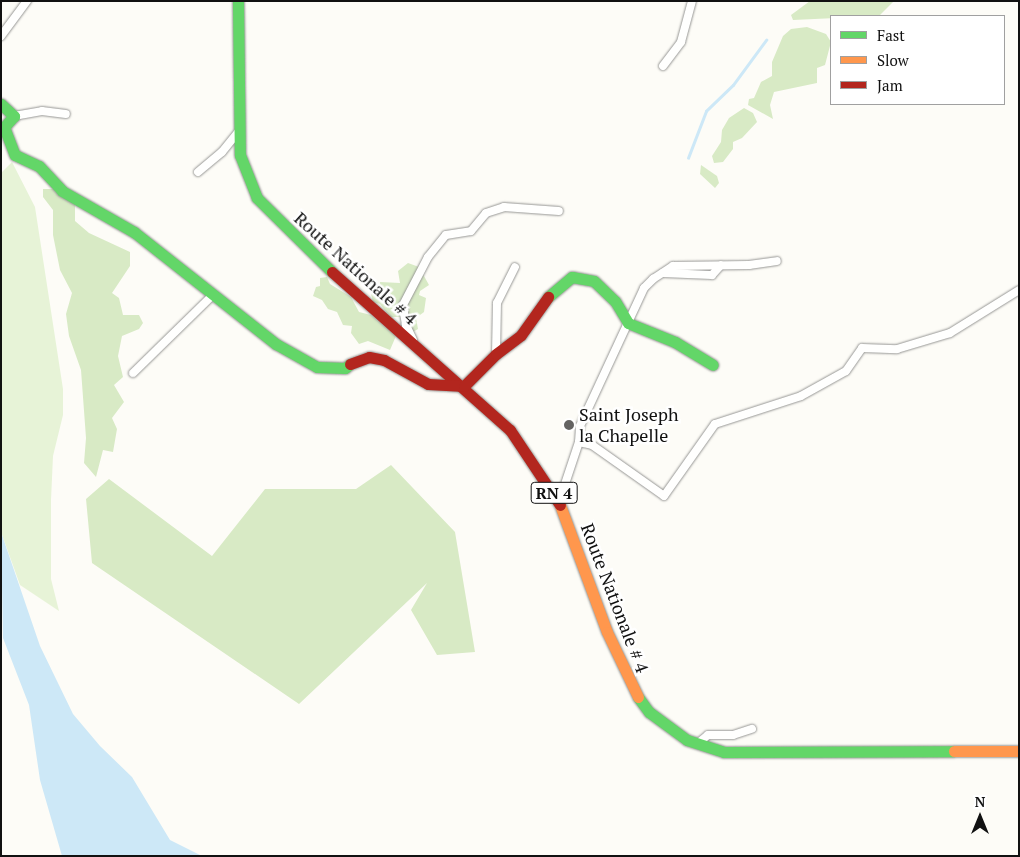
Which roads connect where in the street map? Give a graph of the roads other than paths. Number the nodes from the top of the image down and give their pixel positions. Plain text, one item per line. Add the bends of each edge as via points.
1 (26, 1) edge
2 (238, 1) edge
3 (692, 1) edge
4 (1, 36) edge
5 (663, 66) dead end
6 (1, 104) edge
7 (66, 114) dead end
8 (14, 116) junction
9 (238, 132) junction
10 (198, 172) dead end
11 (559, 211) dead end
12 (777, 261) dead end
13 (515, 267) dead end
14 (1019, 290) edge
15 (214, 295) junction
16 (628, 323) junction
17 (414, 343) junction
18 (496, 354) junction
19 (712, 366) dead end
20 (133, 372) dead end
21 (464, 386) junction
22 (579, 442) junction
23 (559, 502) junction
24 (752, 729) dead end
25 (697, 744) junction
26 (1019, 751) edge

1 - 4 street
2 - 9 main road, Route Nationale # 4 / RN 4
3 - 5 street via 681,42
6 - 8 main road
7 - 8 street via 42,111
8 - 15 main road via 4,127 15,155 39,166 62,191 134,232
9 - 10 street via 222,152
9 - 17 main road, Route Nationale # 4 / RN 4 via 240,155 247,174 256,198 268,213
11 - 17 street via 504,207 486,213 470,231 446,234 428,257 403,305 406,325
12 - 16 street via 680,265 644,288
13 - 18 street via 497,303
14 - 22 street via 950,333 897,349 862,348 846,371 801,396 715,424 664,496 592,445
15 - 20 street
15 - 21 main road via 276,344 317,367 345,368 356,359 369,357 384,360 428,384
16 - 18 main road via 615,301 594,281 572,277 541,304 521,335
16 - 19 main road via 675,342
16 - 22 street via 580,426
17 - 21 main road, Route Nationale # 4 / RN 4
18 - 21 main road
21 - 23 main road, Route Nationale # 4 / RN 4 via 510,430
22 - 23 street
23 - 25 main road, Route Nationale # 4 / RN 4 via 631,688 663,724
24 - 25 street via 733,735 708,735
25 - 26 main road, Route Nationale # 4 / RN 4 via 724,752

